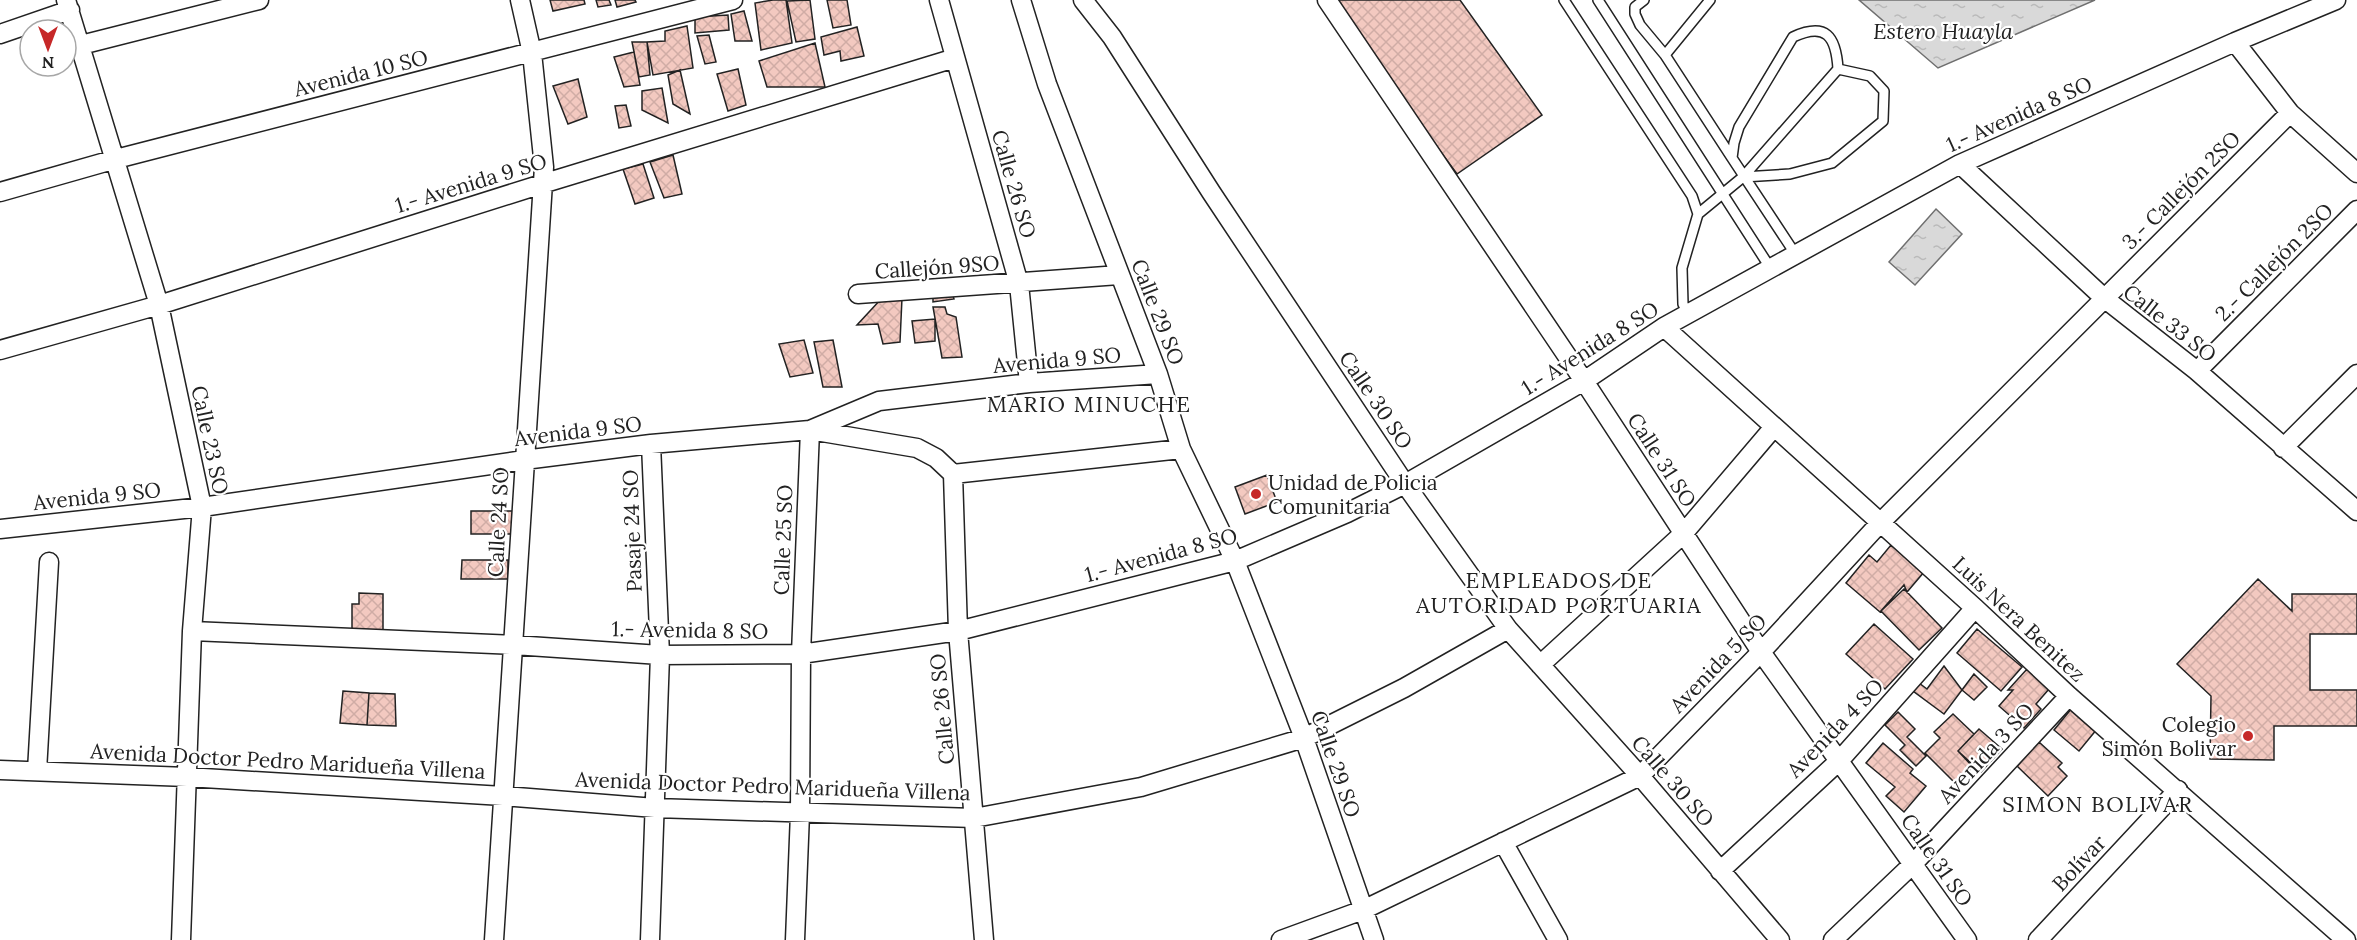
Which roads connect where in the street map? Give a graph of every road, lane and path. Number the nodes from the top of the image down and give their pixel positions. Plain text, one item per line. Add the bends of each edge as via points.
1 (259, 0) edge
2 (520, 0) edge
3 (733, 0) edge
4 (939, 0) edge
5 (1021, 0) edge
6 (1083, 0) edge
7 (1327, 0) edge
8 (1564, 0) edge
9 (1598, 0) edge
10 (1644, 0) edge
11 (1710, 0) edge
12 (2336, 0) edge
13 (68, 5) edge
14 (0, 34) edge
15 (2235, 42) junction
16 (81, 45) junction
17 (532, 53) junction
18 (1665, 55) junction
19 (955, 58) junction
20 (1838, 69) junction
21 (2290, 113) junction
22 (1732, 158) junction
23 (116, 159) junction
24 (1960, 164) junction
25 (2357, 173) edge
26 (1743, 177) junction
27 (542, 184) junction
28 (0, 192) edge
29 (1723, 194) junction
30 (2357, 210) edge
31 (1698, 214) junction
32 (1796, 255) junction
33 (1771, 269) junction
34 (1119, 275) junction
35 (1018, 284) junction
36 (858, 294) dead end
37 (2104, 298) junction
38 (159, 305) junction
39 (1688, 314) junction
40 (1664, 327) junction
41 (0, 350) edge
42 (2197, 371) junction
43 (1158, 374) junction
44 (2357, 374) edge
45 (1584, 381) junction
46 (1029, 382) junction
47 (1774, 427) junction
48 (810, 430) junction
49 (651, 444) junction
50 (2283, 448) junction
51 (1181, 449) junction
52 (524, 460) junction
53 (953, 474) junction
54 (1405, 484) junction
55 (202, 507) junction
56 (2357, 512) edge
57 (1880, 523) junction
58 (0, 528) edge
59 (1683, 534) junction
60 (1235, 561) junction
61 (49, 562) dead end
62 (1975, 608) junction
63 (1508, 629) junction
64 (192, 631) junction
65 (958, 631) junction
66 (514, 645) junction
67 (1761, 652) junction
68 (801, 654) junction
69 (660, 655) junction
70 (1540, 665) junction
71 (2069, 696) junction
72 (1304, 738) junction
73 (1839, 761) junction
74 (0, 770) edge
75 (37, 771) junction
76 (1640, 776) junction
77 (187, 777) junction
78 (2178, 790) junction
79 (503, 796) junction
80 (655, 808) junction
81 (800, 813) junction
82 (974, 818) junction
83 (1503, 842) junction
84 (1913, 864) junction
85 (1720, 871) junction
86 (1363, 909) junction
87 (2334, 936) edge
88 (181, 940) edge
89 (494, 940) edge
90 (650, 940) edge
91 (795, 940) edge
92 (984, 940) edge
93 (1281, 940) edge
94 (1374, 940) edge
95 (1558, 940) edge
96 (1780, 940) edge
97 (1833, 940) edge
98 (1967, 940) edge
99 (2038, 940) edge

1 - 16 street
2 - 17 street, Calle 24 SO
3 - 17 street, Avenida 10 SO
4 - 19 street, Calle 26 SO
5 - 34 street, Calle 29 SO via 1047,84
6 - 54 street, Calle 30 SO via 1112,37
7 - 45 street, Calle 31 SO
8 - 31 lane via 1692,196
9 - 29 lane
10 - 18 lane via 1635,7 1635,14
11 - 18 lane
12 - 15 street, 1.- Avenida 8 SO
13 - 14 street
13 - 16 street, Calle 23 SO
15 - 21 street
15 - 24 street, 1.- Avenida 8 SO
16 - 23 street, Calle 23 SO
17 - 23 street, Avenida 10 SO
17 - 27 street, Calle 24 SO via 544,167
18 - 22 lane
19 - 27 street, 1.- Avenida 9 SO
19 - 35 street, Calle 26 SO
20 - 22 lane via 1837,49 1821,31 1793,37 1739,127
20 - 26 lane
20 - 26 lane via 1870,76 1884,92 1883,121 1832,163 1790,174
21 - 25 street
21 - 37 street, 3.- Callejón 2SO
22 - 26 lane
23 - 28 street, Avenida 10 SO
23 - 38 street, Calle 23 SO
24 - 32 street, 1.- Avenida 8 SO
24 - 37 street, Calle 33 SO
26 - 29 lane
26 - 32 lane
27 - 38 street, 1.- Avenida 9 SO
27 - 52 street, Calle 24 SO
29 - 31 lane
29 - 33 lane
30 - 42 street, 2.- Callejón 2SO
31 - 39 lane via 1682,268 1683,304
32 - 33 street, 1.- Avenida 8 SO
33 - 39 street, 1.- Avenida 8 SO
34 - 35 street, Callejón 9SO
34 - 43 street, Calle 29 SO
35 - 36 street, Callejón 9SO
35 - 46 street, Calle 26 SO
37 - 42 street, Calle 33 SO
37 - 57 street, Avenida 5 SO
38 - 41 street, 1.- Avenida 9 SO
38 - 55 street, Calle 23 SO
39 - 40 street, 1.- Avenida 8 SO
40 - 45 street, 1.- Avenida 8 SO
40 - 47 street, Luis Nera Benitez
42 - 50 street, Calle 33 SO
43 - 46 street, Avenida 9 SO
43 - 51 street, Calle 29 SO
44 - 50 street
45 - 54 street, 1.- Avenida 8 SO
45 - 59 street, Calle 31 SO
46 - 48 street, Avenida 9 SO via 879,401
47 - 57 street, Luis Nera Benitez
47 - 59 street
48 - 49 street, Avenida 9 SO
48 - 53 street via 917,448 936,458
48 - 68 street, Calle 25 SO
49 - 52 street, Avenida 9 SO
49 - 69 street, Pasaje 24 SO
50 - 56 street, Calle 33 SO
51 - 53 street
51 - 60 street, Calle 29 SO
52 - 55 street, Avenida 9 SO
52 - 66 street, Calle 24 SO
53 - 65 street, Calle 26 SO
54 - 60 street, 1.- Avenida 8 SO
54 - 63 street, Calle 30 SO
55 - 58 street, Avenida 9 SO
55 - 64 street, Calle 23 SO
57 - 62 street, Luis Nera Benitez
57 - 67 street, Avenida 5 SO
59 - 67 street, Calle 31 SO
59 - 70 street
60 - 65 street, 1.- Avenida 8 SO
60 - 72 street, Calle 29 SO
61 - 75 street
62 - 71 street, Luis Nera Benitez
62 - 73 street, Avenida 4 SO
63 - 70 street, Calle 30 SO
63 - 72 street, Avenida Doctor Pedro Maridueña Villena via 1404,688
64 - 66 street, 1.- Avenida 8 SO
64 - 77 street, Calle 23 SO
65 - 68 street, 1.- Avenida 8 SO
65 - 82 street, Calle 26 SO
66 - 69 street, 1.- Avenida 8 SO
66 - 79 street, Calle 24 SO
67 - 73 street, Calle 31 SO
67 - 76 street, Avenida 5 SO
68 - 69 street, 1.- Avenida 8 SO
68 - 81 street, Calle 25 SO
69 - 80 street, Pasaje 24 SO
70 - 76 street, Calle 30 SO
71 - 78 street, Luis Nera Benitez
71 - 84 street, Avenida 3 SO
72 - 82 street, Avenida Doctor Pedro Maridueña Villena via 1141,787
72 - 86 street, Calle 29 SO
73 - 84 street, Calle 31 SO
73 - 85 street, Avenida 4 SO
74 - 75 street, Avenida Doctor Pedro Maridueña Villena
75 - 77 street, Avenida Doctor Pedro Maridueña Villena
76 - 83 street, Avenida 5 SO
76 - 85 street, Calle 30 SO
77 - 79 street, Avenida Doctor Pedro Maridueña Villena
77 - 88 street, Calle 23 SO
78 - 87 street, Luis Nera Benitez
78 - 99 street, Bolívar
79 - 80 street, Avenida Doctor Pedro Maridueña Villena
79 - 89 street, Calle 24 SO
80 - 81 street, Avenida Doctor Pedro Maridueña Villena
80 - 90 street, Pasaje 24 SO
81 - 82 street, Avenida Doctor Pedro Maridueña Villena
81 - 91 street, Calle 25 SO
82 - 92 street, Calle 26 SO
83 - 86 street, Avenida 5 SO
83 - 95 street
84 - 97 street, Avenida 3 SO
84 - 98 street, Calle 31 SO
85 - 96 street, Calle 30 SO
86 - 93 street, Avenida 5 SO
86 - 94 street, Calle 29 SO

